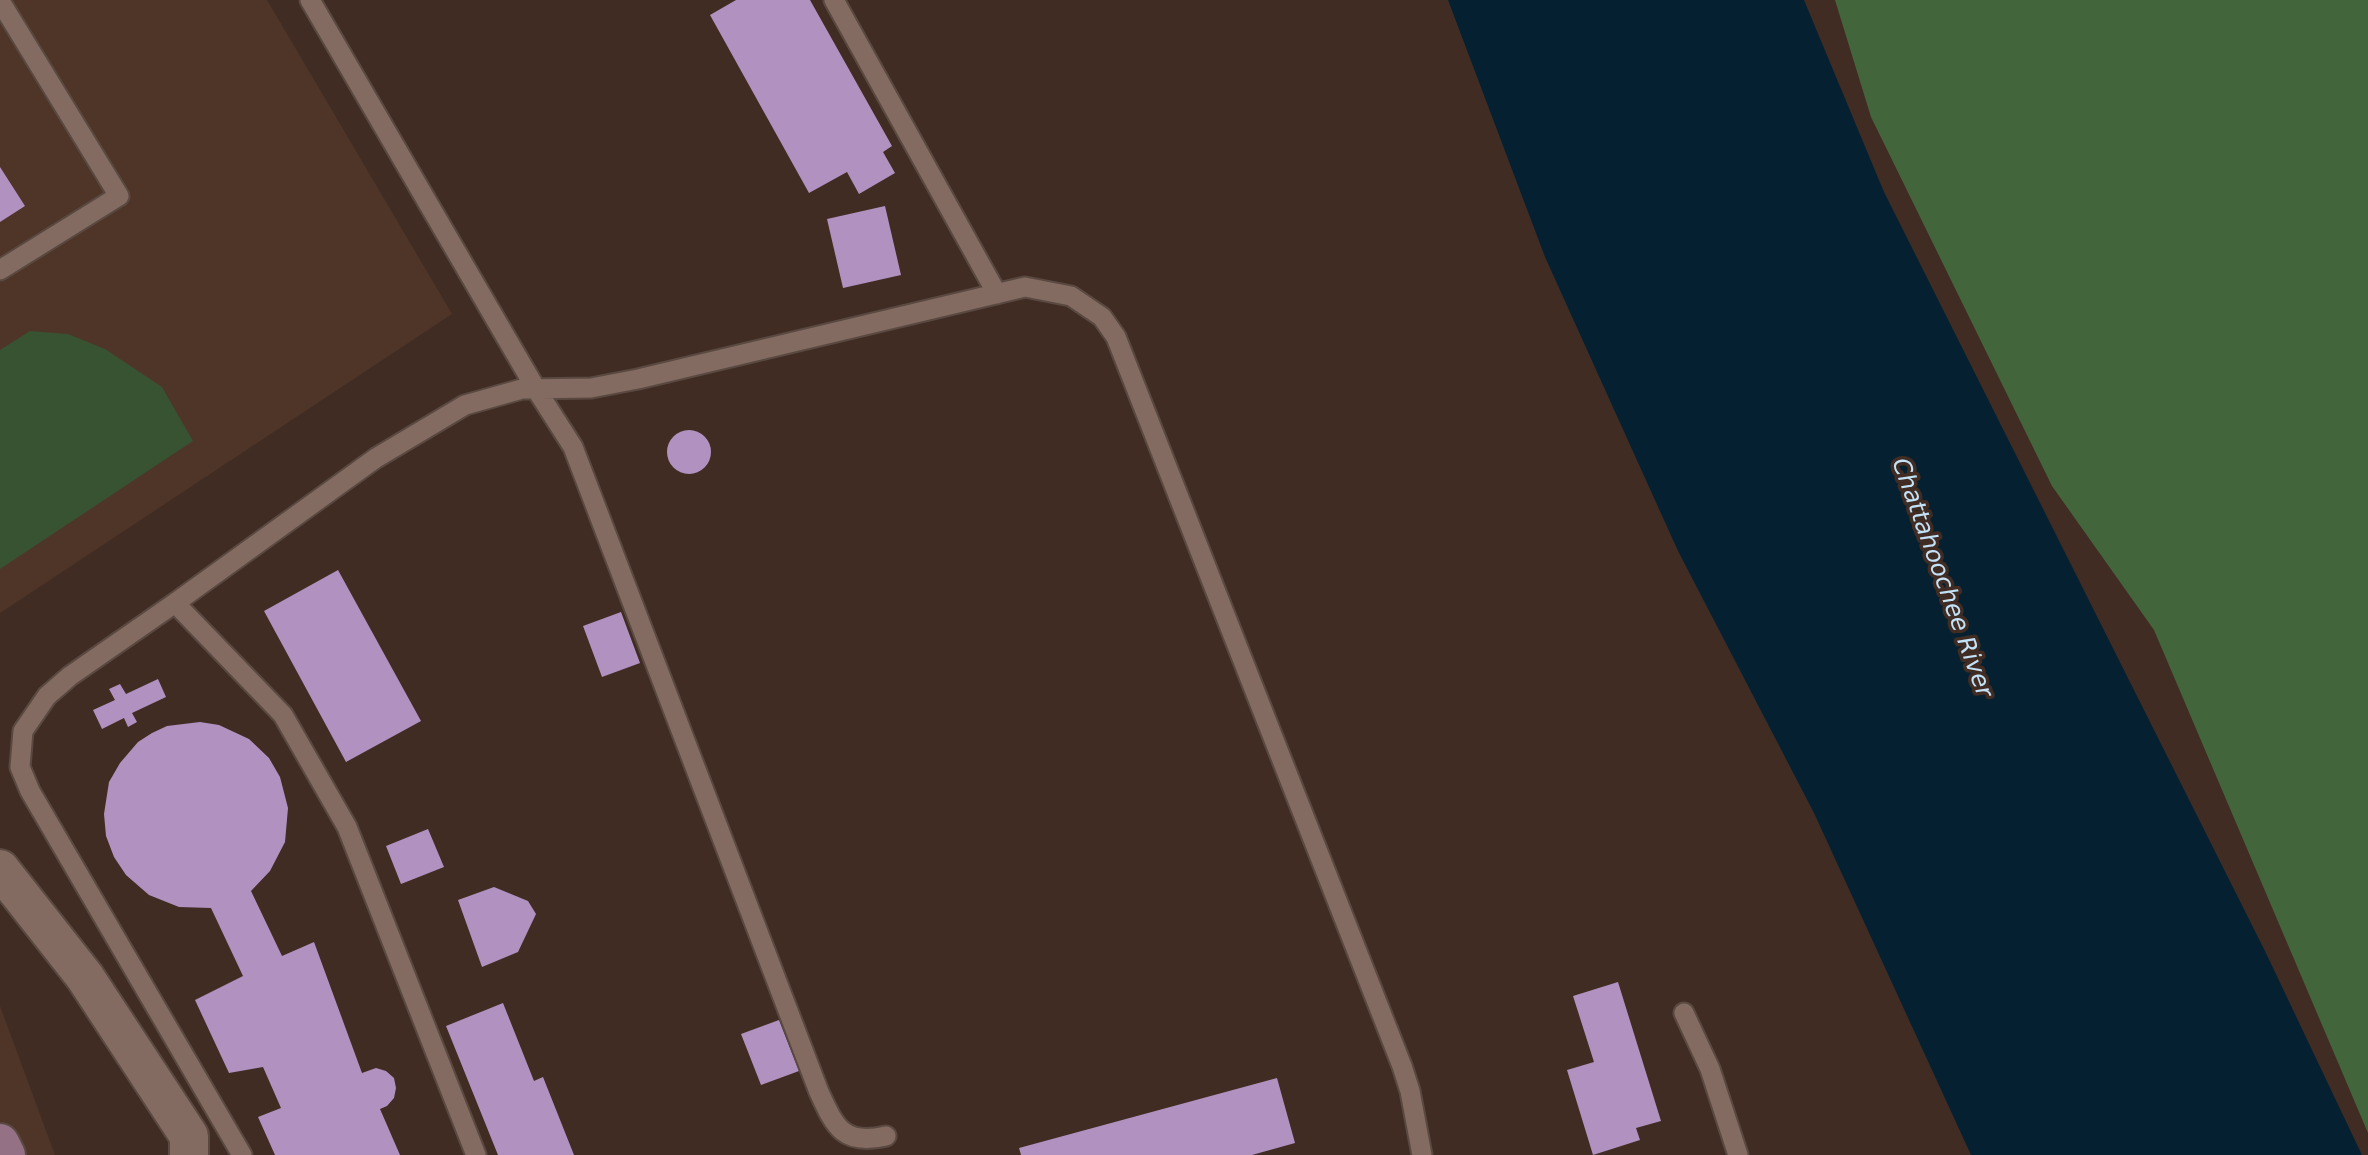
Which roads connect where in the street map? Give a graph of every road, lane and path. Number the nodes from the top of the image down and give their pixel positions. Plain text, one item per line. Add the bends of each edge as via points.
1 (310, 0) edge
2 (834, 0) edge
3 (0, 1) edge
4 (0, 270) edge
5 (997, 294) junction
6 (536, 389) junction
7 (175, 603) junction
8 (0, 869) edge
9 (1684, 1013) dead end
10 (886, 1136) dead end
11 (0, 1143) edge
12 (6, 1155) edge
13 (189, 1155) edge
14 (242, 1155) edge
15 (476, 1155) edge
16 (1422, 1155) edge
17 (1738, 1155) edge

1 - 6 lane
2 - 5 lane
3 - 4 lane via 119,195
5 - 6 lane via 638,379 590,388
5 - 16 lane via 1025,287 1071,296 1102,317 1116,337 1402,1066
6 - 7 lane via 465,405 376,458
6 - 10 lane via 573,447 833,1123 849,1138
7 - 14 lane via 47,696 23,731 20,767
7 - 15 lane via 283,715 347,827
8 - 13 street via 85,977 189,1136
9 - 17 lane via 1710,1069
11 - 12 main road

